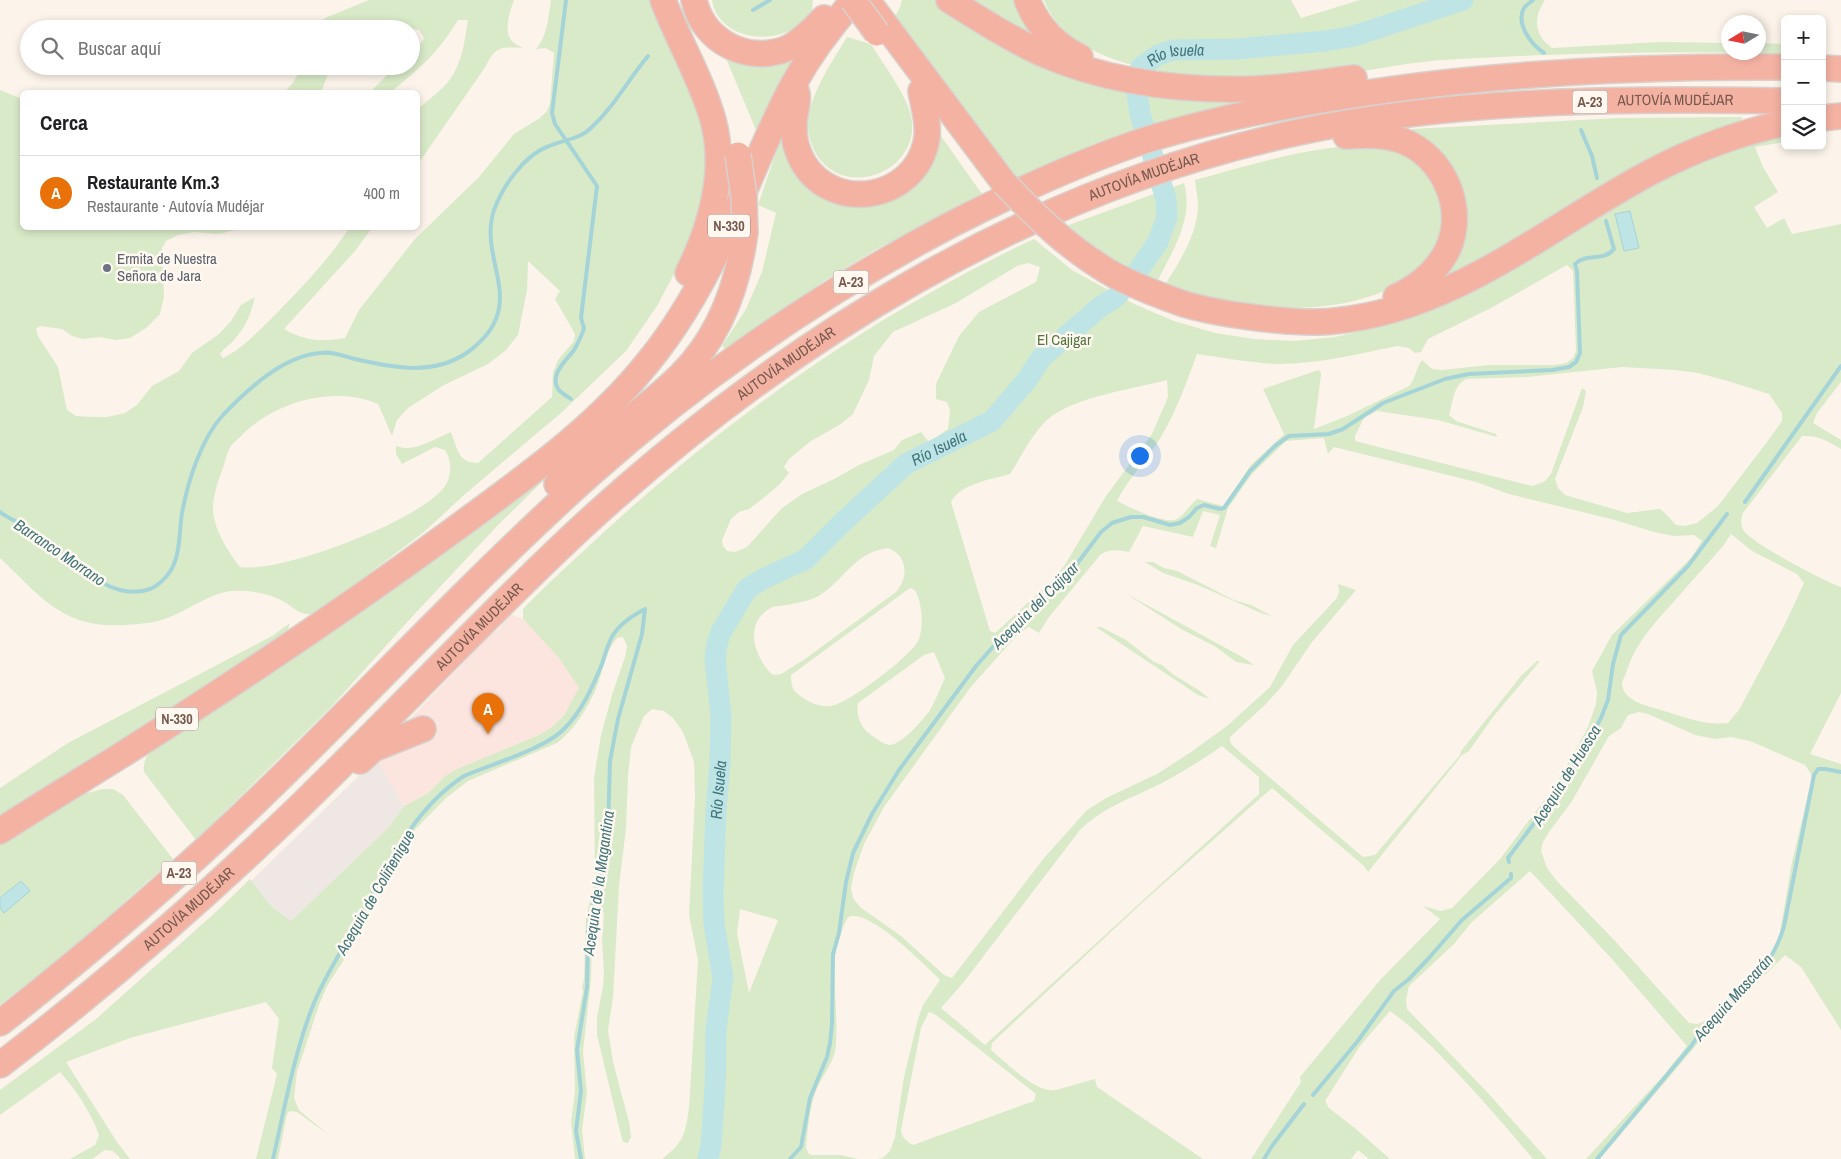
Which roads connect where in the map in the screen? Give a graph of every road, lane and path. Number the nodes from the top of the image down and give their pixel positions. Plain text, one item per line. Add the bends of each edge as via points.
1 (663, 0) edge
2 (677, 0) edge
3 (694, 0) edge
4 (841, 0) edge
5 (853, 0) edge
6 (866, 0) edge
7 (949, 0) edge
8 (1027, 0) edge
9 (881, 29) junction
10 (1781, 67) edge
11 (1648, 68) junction
12 (1826, 68) edge
13 (1841, 69) edge
14 (1099, 73) junction
15 (794, 84) junction
16 (921, 90) junction
17 (1781, 100) edge
18 (1826, 102) edge
19 (1841, 102) edge
20 (1841, 116) edge
21 (1826, 118) edge
22 (1781, 124) edge
23 (1231, 148) junction
24 (1004, 183) junction
25 (1289, 321) junction
26 (458, 526) junction
27 (495, 564) junction
28 (539, 568) junction
29 (511, 616) dead end
30 (423, 729) dead end
31 (0, 831) edge
32 (258, 845) junction
33 (0, 1023) edge
34 (0, 1065) edge

1 - 26 highway via 704,94 716,137 717,178 711,214 700,247 674,301 618,376 568,425 482,499
2 - 27 highway, bridge via 720,94 738,155 745,232 731,298 716,330 699,354 674,382 572,467 502,544
3 - 4 highway via 703,22 716,37 732,48 761,54 781,50 800,40
5 - 9 highway, bridge
5 - 15 highway, N-330 via 817,46
6 - 9 highway
7 - 14 highway via 996,30 1041,53
8 - 14 highway via 1048,35 1091,62
9 - 16 highway
9 - 24 highway
10 - 11 highway, A-23
11 - 14 highway via 1633,58 1526,62 1277,87 1225,89 1166,86
11 - 27 highway, A-23 via 1536,74 1410,87 1293,104 1198,125 1117,150 1024,189 875,267 725,365 647,425
12 - 13 highway
15 - 16 highway via 798,96 794,135 805,164 827,186 857,195 878,193 897,185 918,162 927,132
15 - 26 highway, N-330 via 704,277 650,361 581,432
16 - 24 highway via 976,163
17 - 23 highway, AUTOVÍA MUDÉJAR / A-23 via 1612,101 1452,110 1347,123
18 - 19 highway
20 - 21 highway
22 - 25 highway via 1727,138 1669,162 1518,252 1435,294 1356,318
23 - 25 highway via 1244,156 1330,137 1364,135 1392,138 1426,155 1441,172 1450,192 1454,226 1448,248 1437,267 1420,283 1400,296 1370,307
23 - 28 highway, AUTOVÍA MUDÉJAR / A-23 via 1128,181 1026,224 882,302 733,401 622,491
24 - 25 highway, bridge via 1045,225 1086,257 1131,283 1184,304 1240,317
26 - 31 highway, N-330 via 310,632
27 - 33 highway, A-23 via 221,834 118,927
28 - 29 highway via 539,582
28 - 32 highway, AUTOVÍA MUDÉJAR / A-23
30 - 32 highway via 373,750 280,838
32 - 34 highway, AUTOVÍA MUDÉJAR / A-23 via 140,953

